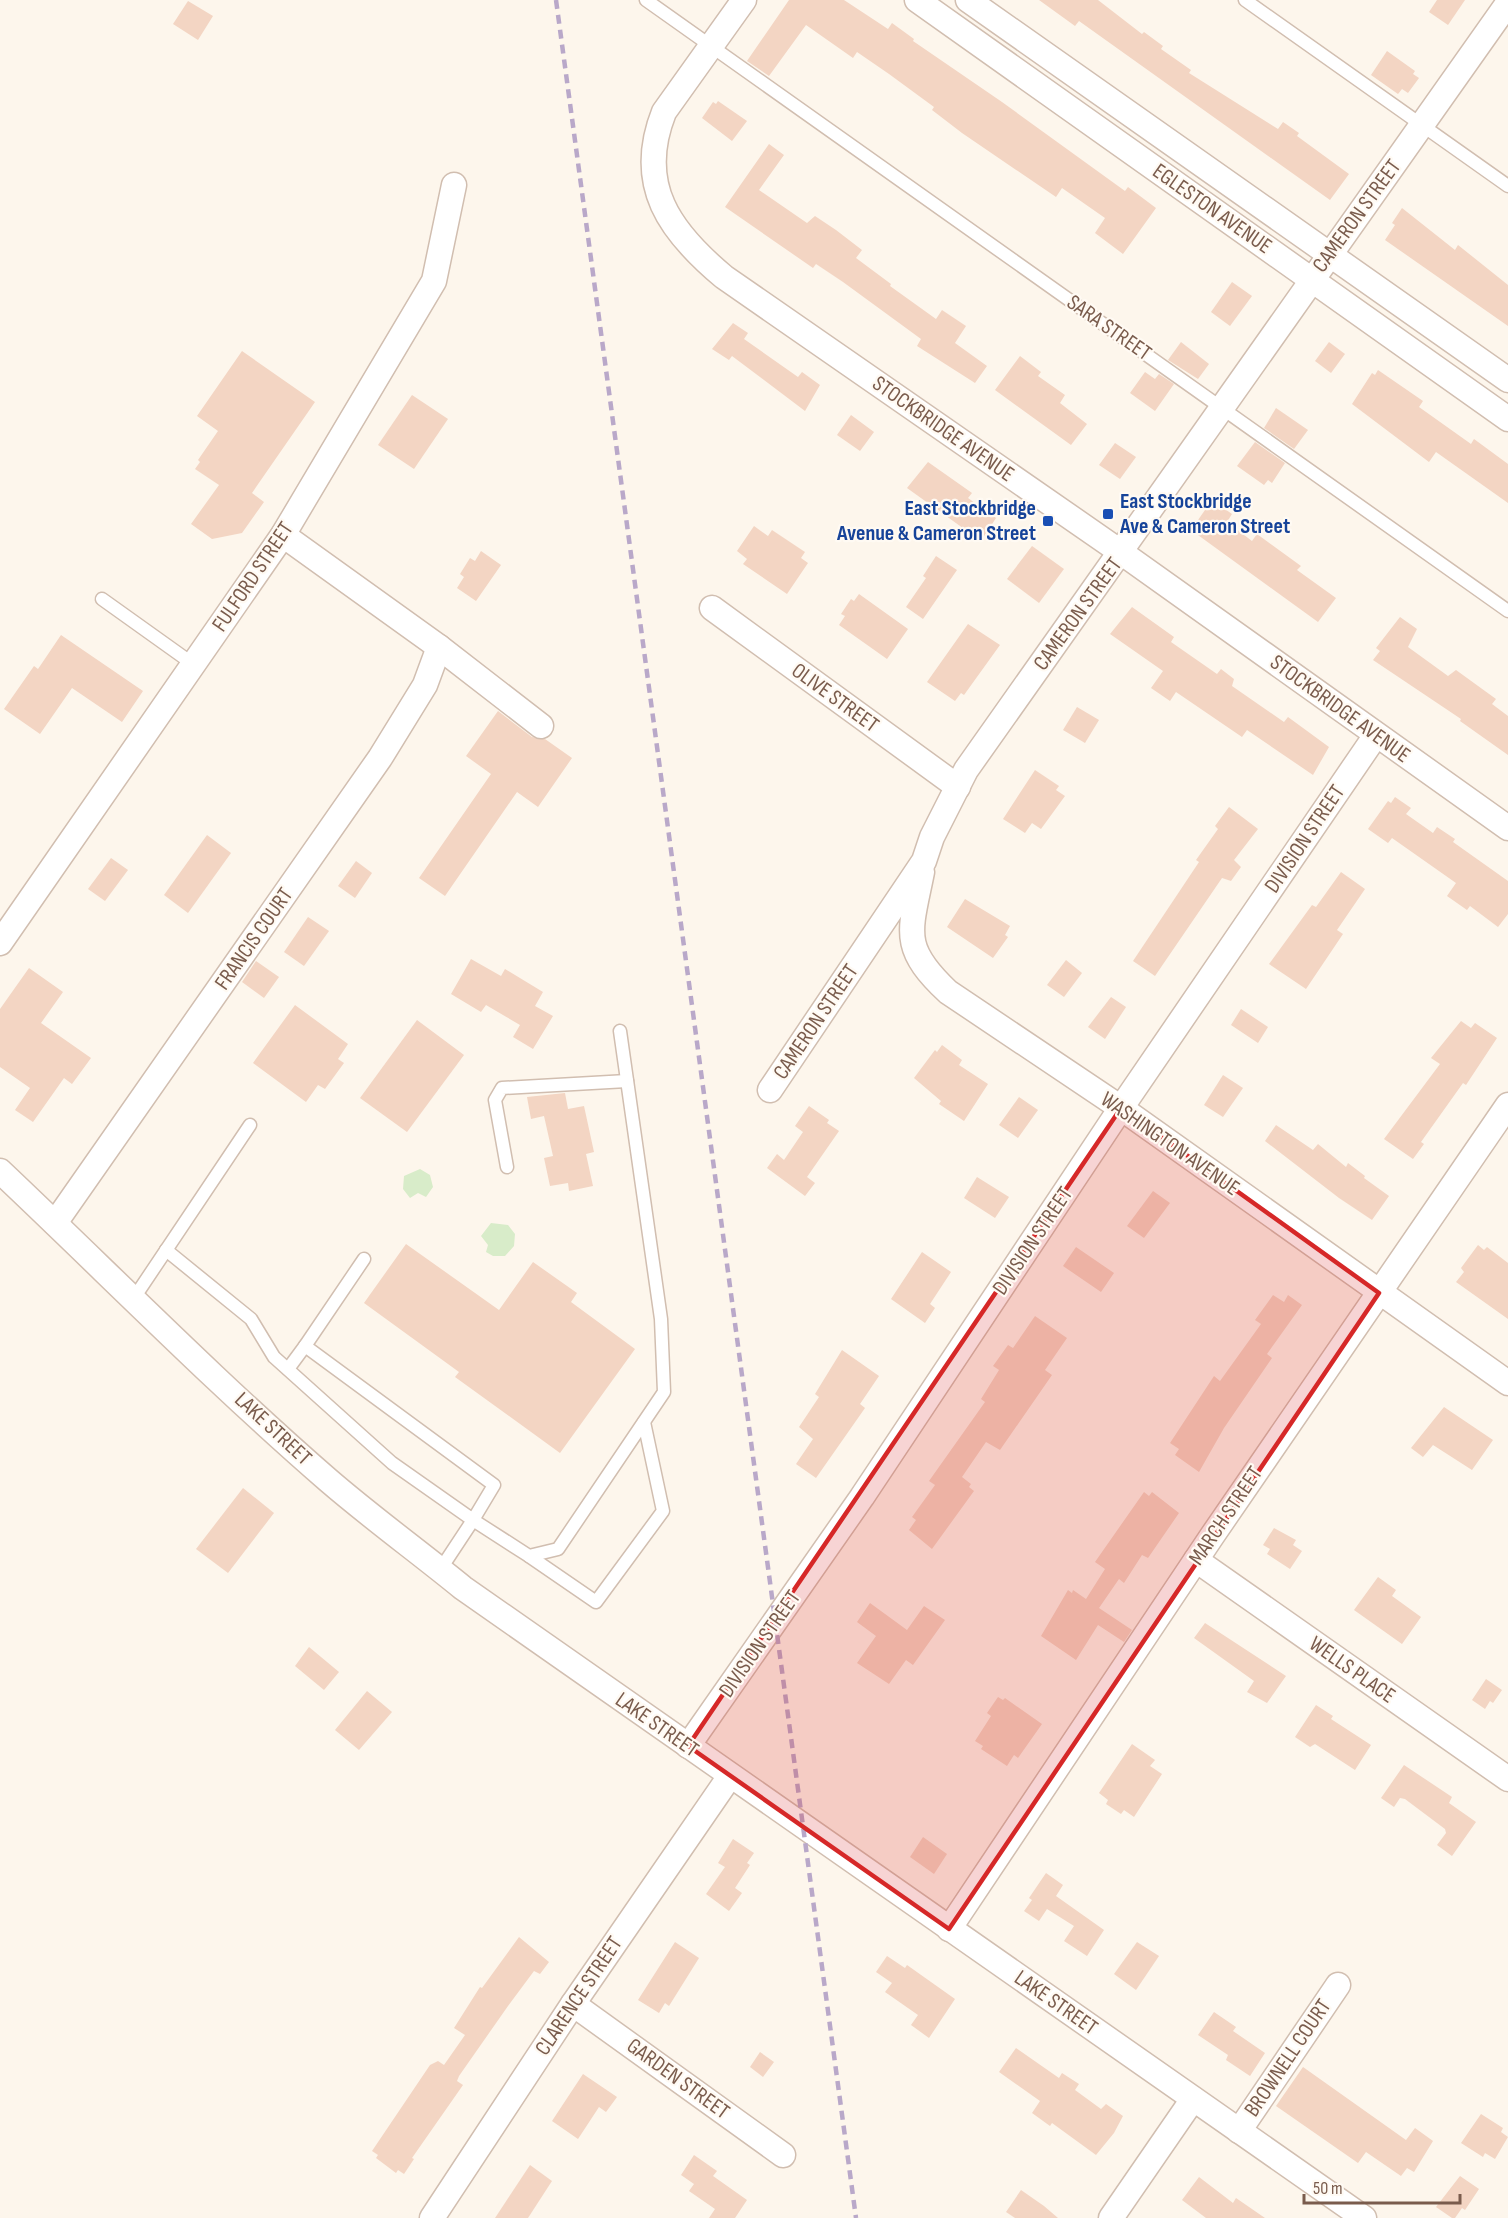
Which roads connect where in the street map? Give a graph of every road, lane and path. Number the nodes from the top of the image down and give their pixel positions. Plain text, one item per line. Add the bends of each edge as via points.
1 (646, 0) edge
2 (744, 0) edge
3 (917, 0) edge
4 (968, 0) edge
5 (1245, 0) edge
6 (1508, 3) edge
7 (710, 46) junction
8 (1074, 74) junction
9 (1056, 99) junction
10 (1423, 126) junction
11 (454, 185) dead end
12 (1508, 186) edge
13 (1330, 254) junction
14 (1311, 280) junction
15 (1508, 380) edge
16 (1223, 408) junction
17 (1508, 418) edge
18 (282, 535) junction
19 (1122, 553) junction
20 (102, 599) dead end
21 (712, 608) dead end
22 (1508, 611) edge
23 (439, 647) junction
24 (193, 664) junction
25 (541, 726) dead end
26 (1376, 735) junction
27 (958, 787) junction
28 (1508, 828) edge
29 (924, 861) junction
30 (0, 943) edge
31 (620, 1031) dead end
32 (627, 1081) junction
33 (770, 1090) dead end
34 (1508, 1105) edge
35 (1121, 1108) junction
36 (250, 1125) dead end
37 (507, 1167) dead end
38 (0, 1171) edge
39 (55, 1223) junction
40 (166, 1250) junction
41 (364, 1259) dead end
42 (1379, 1293) junction
43 (134, 1298) junction
44 (305, 1346) junction
45 (288, 1370) junction
46 (1508, 1383) edge
47 (644, 1422) junction
48 (473, 1520) junction
49 (528, 1556) junction
50 (1196, 1560) junction
51 (440, 1570) junction
52 (688, 1746) junction
53 (730, 1776) junction
54 (1508, 1779) edge
55 (949, 1929) junction
56 (1338, 1985) dead end
57 (573, 2004) junction
58 (1193, 2099) junction
59 (1239, 2131) junction
60 (783, 2155) dead end
61 (432, 2218) edge
62 (1111, 2218) edge
63 (1364, 2218) edge

1 - 7 lane, SARA STREET
2 - 7 street
3 - 9 street, EGLESTON AVENUE
4 - 8 street, EGLESTON AVENUE
5 - 10 lane
6 - 10 street, CAMERON STREET
7 - 16 lane, SARA STREET
7 - 19 street, STOCKBRIDGE AVENUE via 663,112 656,132 660,201 682,239 724,277
8 - 9 street
8 - 13 street, EGLESTON AVENUE
9 - 14 street, EGLESTON AVENUE
10 - 12 lane
10 - 13 street, CAMERON STREET
11 - 18 street, FULFORD STREET via 434,281
13 - 14 street, CAMERON STREET
13 - 15 street, EGLESTON AVENUE
14 - 16 street, CAMERON STREET
14 - 17 street, EGLESTON AVENUE
16 - 19 street, CAMERON STREET
16 - 22 lane, SARA STREET
18 - 23 street
18 - 24 street, FULFORD STREET
19 - 26 street, STOCKBRIDGE AVENUE
19 - 27 street, CAMERON STREET via 966,770
20 - 24 lane
21 - 27 street, OLIVE STREET
23 - 25 street
23 - 39 street, FRANCIS COURT via 425,685 380,758
24 - 30 street, FULFORD STREET
26 - 28 street, STOCKBRIDGE AVENUE
26 - 35 street, DIVISION STREET
27 - 29 street, CAMERON STREET
29 - 33 street, CAMERON STREET
29 - 35 street, WASHINGTON AVENUE via 911,929 916,956 927,972 948,992
31 - 32 lane
32 - 37 lane via 502,1088 495,1100
32 - 47 lane via 663,1341 664,1392
34 - 42 street, MARCH STREET
35 - 42 street, WASHINGTON AVENUE
35 - 52 street, DIVISION STREET via 862,1497
36 - 40 lane
38 - 39 street, LAKE STREET
39 - 43 street, LAKE STREET
40 - 43 lane
40 - 45 lane via 251,1319 274,1357
41 - 44 lane
42 - 46 street, WASHINGTON AVENUE
42 - 50 street, MARCH STREET
43 - 51 street, LAKE STREET via 327,1479
44 - 45 lane
44 - 48 lane via 494,1485
45 - 48 lane via 392,1463
47 - 49 lane via 558,1549
47 - 49 lane via 663,1511 596,1602
48 - 49 lane
48 - 51 lane
50 - 54 street, WELLS PLACE
50 - 55 street, MARCH STREET
51 - 52 street, LAKE STREET
52 - 53 street, LAKE STREET
53 - 55 street, LAKE STREET
53 - 57 street, CLARENCE STREET
55 - 58 street, LAKE STREET
56 - 59 street, BROWNELL COURT
57 - 60 street, GARDEN STREET
57 - 61 street, CLARENCE STREET
58 - 59 street, LAKE STREET
58 - 62 street
59 - 63 street, LAKE STREET

